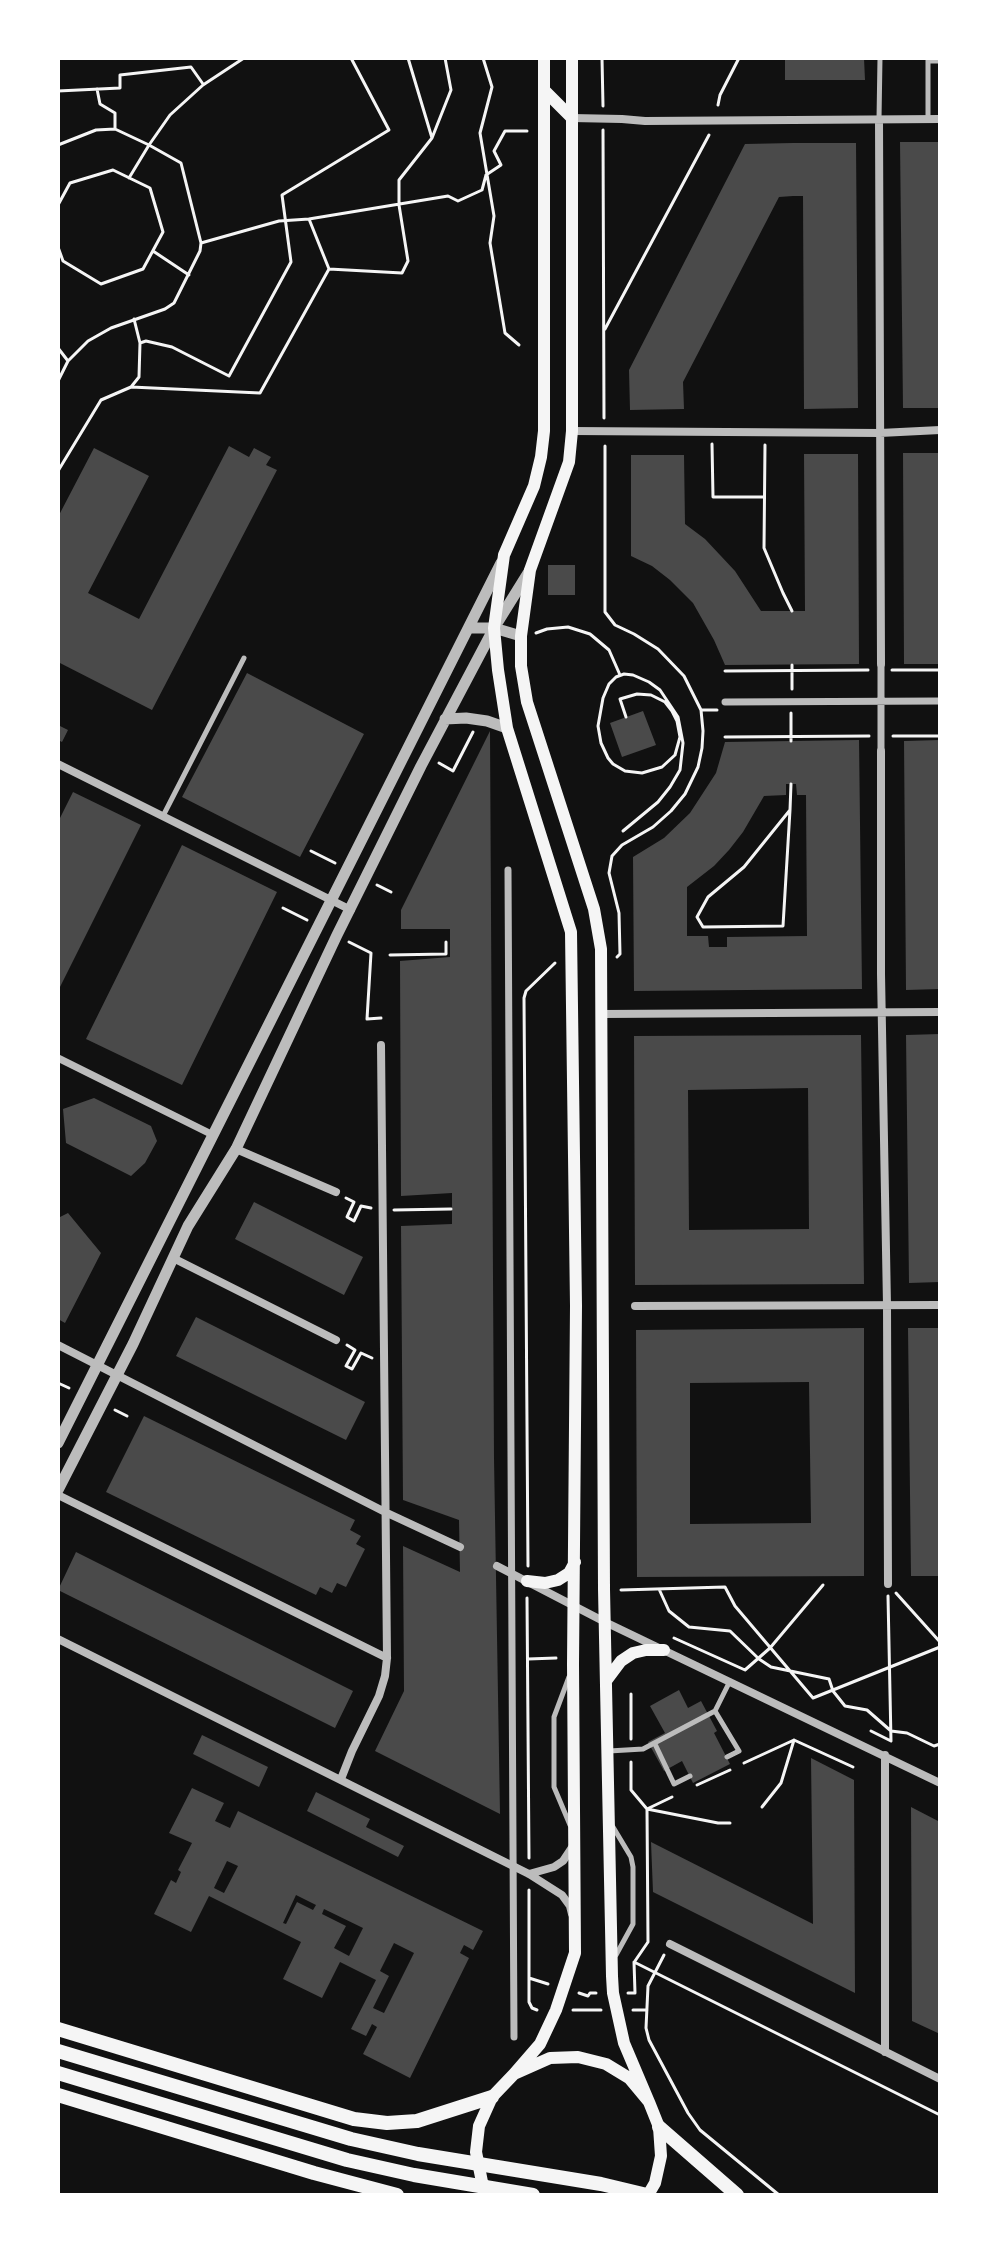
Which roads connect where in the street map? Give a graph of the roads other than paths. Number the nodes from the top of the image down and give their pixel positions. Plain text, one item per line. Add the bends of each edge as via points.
1 (544, 58) edge
2 (572, 58) edge
3 (880, 58) edge
4 (928, 59) edge
5 (940, 61) edge
6 (545, 91) junction
7 (572, 118) junction
8 (928, 119) junction
9 (940, 119) edge
10 (879, 120) junction
11 (940, 430) edge
12 (572, 431) junction
13 (880, 433) junction
14 (504, 555) junction
15 (530, 570) junction
16 (469, 628) junction
17 (494, 628) junction
18 (526, 636) junction
19 (244, 658) dead end
20 (881, 667) joint
21 (881, 701) junction
22 (940, 701) edge
23 (725, 702) dead end
24 (445, 719) junction
25 (507, 728) junction
26 (881, 751) joint
27 (59, 768) edge
28 (163, 816) junction
29 (508, 870) dead end
30 (331, 899) junction
31 (351, 910) junction
32 (882, 1012) junction
33 (940, 1012) edge
34 (602, 1014) junction
35 (381, 1045) dead end
36 (58, 1058) edge
37 (213, 1135) junction
38 (236, 1149) junction
39 (336, 1192) dead end
40 (173, 1258) junction
41 (887, 1305) junction
42 (940, 1305) edge
43 (635, 1306) dead end
44 (336, 1340) road end
45 (58, 1345) edge
46 (98, 1365) junction
47 (118, 1375) junction
48 (58, 1443) edge
49 (58, 1493) edge
50 (385, 1512) junction
51 (460, 1547) dead end
52 (575, 1562) junction
53 (497, 1566) dead end
54 (512, 1573) junction
55 (527, 1581) junction
56 (888, 1584) road end
57 (575, 1606) junction
58 (605, 1622) junction
59 (58, 1639) edge
60 (664, 1650) junction
61 (387, 1658) junction
62 (573, 1664) junction
63 (606, 1681) junction
64 (730, 1681) junction
65 (715, 1711) junction
66 (655, 1744) junction
67 (608, 1752) junction
68 (885, 1755) junction
69 (727, 1757) dead end
70 (690, 1776) dead end
71 (341, 1779) junction
72 (940, 1783) edge
73 (609, 1811) junction
74 (574, 1838) junction
75 (513, 1866) junction
76 (529, 1874) junction
77 (575, 1925) junction
78 (670, 1944) road end
79 (612, 1976) junction
80 (58, 2029) edge
81 (514, 2037) dead end
82 (58, 2051) edge
83 (885, 2052) junction
84 (58, 2073) edge
85 (514, 2074) junction
86 (940, 2079) edge
87 (58, 2095) edge
88 (492, 2097) junction
89 (649, 2102) junction
90 (659, 2127) junction
91 (397, 2195) edge
92 (490, 2195) edge
93 (533, 2195) edge
94 (648, 2195) edge
95 (737, 2195) edge

1 - 6 main road
2 - 7 main road
3 - 10 lane
4 - 5 lane
4 - 8 lane
6 - 7 main road
6 - 14 main road via 544,431 534,486
7 - 10 street
7 - 12 main road
8 - 9 street
8 - 10 street
10 - 13 street
11 - 13 street
12 - 13 street
12 - 15 main road via 569,462
13 - 20 street
14 - 16 street
14 - 17 main road
15 - 17 street
15 - 18 main road
16 - 17 street
16 - 30 street
17 - 18 street
17 - 24 street
17 - 25 main road
18 - 34 main road via 521,666 527,702 596,920
19 - 28 lane
20 - 21 street
21 - 22 street
21 - 23 street
21 - 26 street
24 - 25 street via 487,721
24 - 31 street
25 - 52 main road via 571,932
26 - 32 street
27 - 28 street
28 - 30 street
29 - 54 street
30 - 31 street
30 - 37 street
31 - 38 street
32 - 33 street
32 - 34 street
32 - 41 street
34 - 58 main road
35 - 50 street
36 - 37 street
37 - 46 street
38 - 39 street
38 - 40 street
40 - 44 street
40 - 47 street
41 - 42 street
41 - 43 street
41 - 56 street
45 - 46 street
46 - 47 street
46 - 48 street
47 - 49 street
47 - 50 street
49 - 61 street
50 - 51 street
50 - 61 street
52 - 55 main road via 558,1580
52 - 57 main road
53 - 54 street
54 - 55 street
54 - 75 street
55 - 57 street
57 - 58 street
57 - 62 main road
58 - 60 street
58 - 63 main road
59 - 71 street
60 - 63 main road via 633,1653
60 - 64 street
61 - 71 street via 379,1696
62 - 74 main road
62 - 74 lane via 554,1717 554,1787
63 - 67 main road
64 - 65 lane
64 - 68 street
65 - 66 lane
65 - 69 lane via 739,1751
66 - 67 lane
66 - 70 lane via 674,1784
67 - 73 main road
68 - 72 street
68 - 83 street
71 - 75 street
73 - 79 main road
73 - 79 lane via 631,1857 634,1913
74 - 76 street via 563,1861
74 - 77 main road
75 - 76 street
75 - 81 street
76 - 77 street via 566,1900
77 - 85 main road via 575,1953 556,2010 540,2044
78 - 83 street
79 - 89 main road via 624,2043
80 - 88 main road via 354,2119 417,2121
82 - 94 main road via 351,2139
83 - 86 street
84 - 93 main road via 347,2160
85 - 88 main road
85 - 89 main road via 550,2058 578,2057 606,2064 629,2078
87 - 91 main road
88 - 92 main road via 479,2126 476,2152
89 - 90 main road
90 - 94 main road via 661,2156
90 - 95 main road

